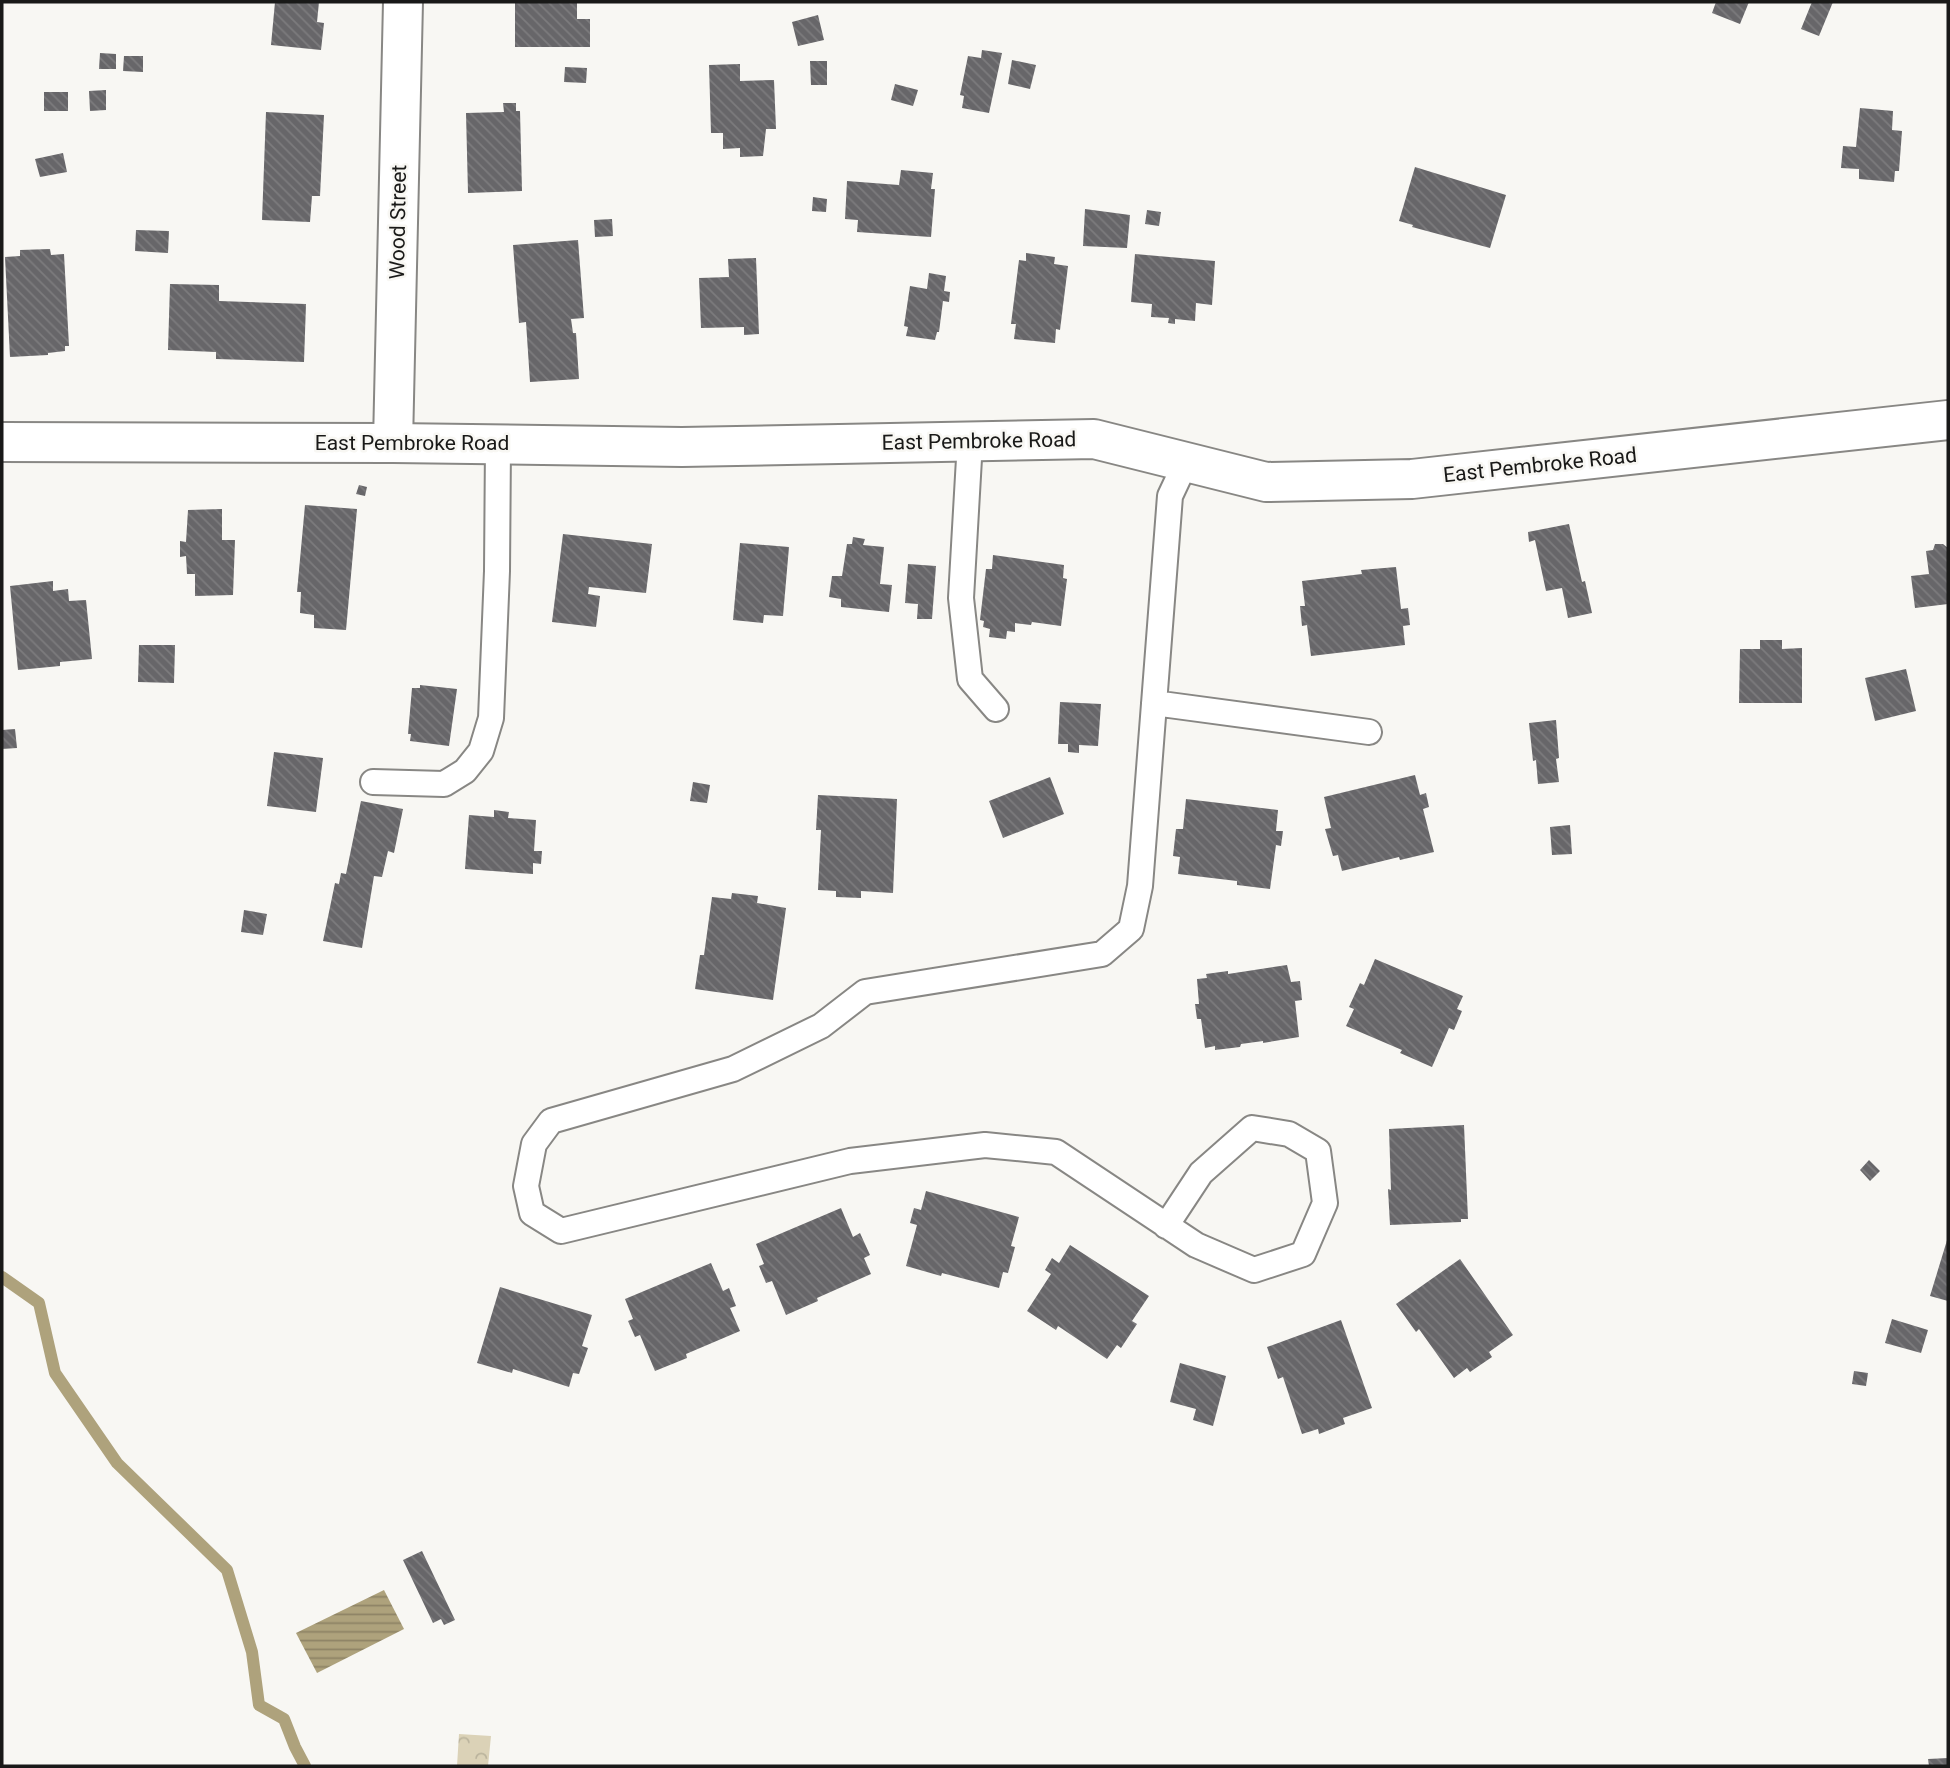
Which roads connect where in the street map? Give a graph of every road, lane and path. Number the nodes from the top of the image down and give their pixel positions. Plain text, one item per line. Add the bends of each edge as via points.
1 (403, 2) edge
2 (1948, 420) edge
3 (970, 441) junction
4 (2, 442) edge
5 (393, 443) junction
6 (498, 444) junction
7 (1186, 462) junction
8 (1154, 703) junction
9 (996, 709) dead end
10 (1369, 732) dead end
11 (373, 782) dead end
12 (1166, 1226) junction

1 - 5 street, Wood Street
2 - 7 street, East Pembroke Road via 1412,479 1266,482
3 - 6 street, East Pembroke Road via 682,447
3 - 7 street, East Pembroke Road via 1094,439
3 - 9 lane via 961,598 970,679
4 - 5 street, East Pembroke Road
5 - 6 street, East Pembroke Road
6 - 11 lane via 491,718 481,751 465,771 444,784
7 - 8 lane via 1170,496
8 - 10 lane
8 - 12 lane via 1140,886 1131,929 1102,954 865,992 821,1026 733,1069 551,1121 534,1144 526,1186 531,1213 561,1231 850,1161 985,1145 1056,1152
12 - 12 lane via 1196,1245 1254,1270 1303,1254 1325,1203 1318,1151 1289,1134 1252,1128 1202,1173

